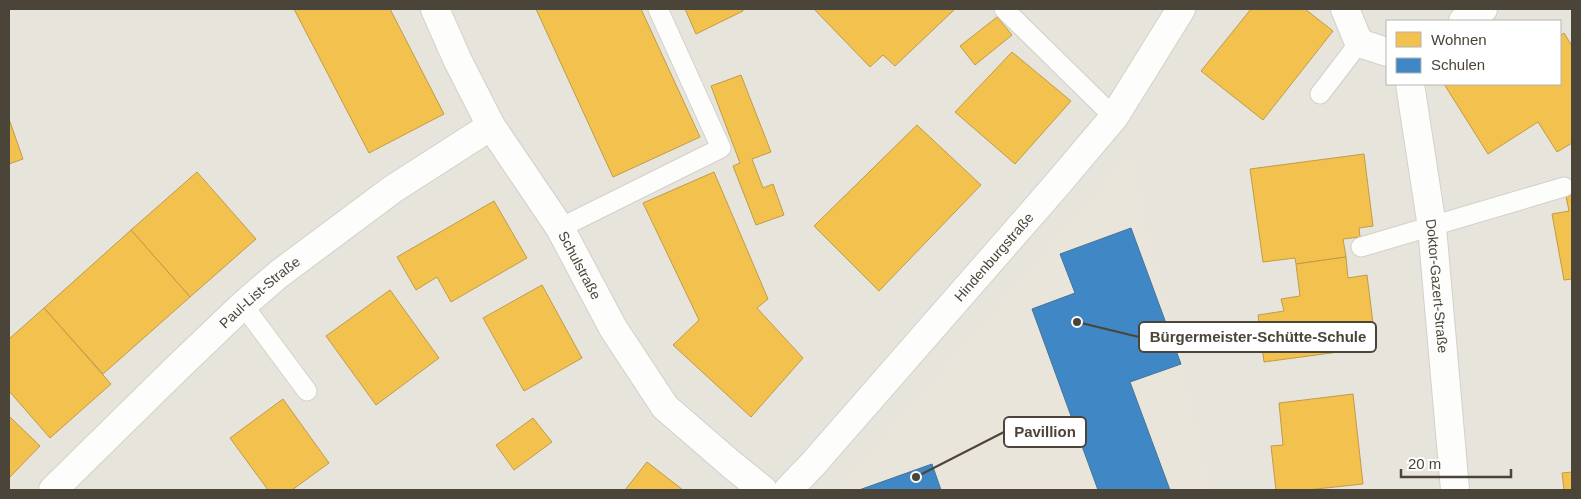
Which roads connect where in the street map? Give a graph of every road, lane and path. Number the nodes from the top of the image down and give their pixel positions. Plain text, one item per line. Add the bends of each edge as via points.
1 (435, 9) edge
2 (658, 9) edge
3 (1004, 9) edge
4 (1181, 9) edge
5 (1345, 9) edge
6 (1483, 9) edge
7 (1465, 20) edge
8 (1359, 43) junction
9 (1386, 52) edge
10 (1410, 85) edge
11 (1320, 94) dead end
12 (1114, 117) junction
13 (491, 126) junction
14 (1564, 187) dead end
15 (1432, 227) junction
16 (560, 228) junction
17 (1361, 248) dead end
18 (243, 305) junction
19 (306, 391) dead end
20 (53, 490) edge
21 (764, 490) edge
22 (788, 490) edge
23 (1455, 490) edge

1 - 13 street, Schulstraße
2 - 16 lane via 721,148
3 - 12 lane
4 - 12 street, Hindenburgstraße
5 - 8 street
6 - 7 street
8 - 9 street
8 - 11 lane
10 - 15 street, Doktor-Gazert-Straße
12 - 22 street, Hindenburgstraße
13 - 16 street, Schulstraße
13 - 18 street, Paul-List-Straße via 393,189
14 - 15 lane
15 - 17 lane
15 - 23 street, Doktor-Gazert-Straße
16 - 21 street, Schulstraße via 613,328 665,407
18 - 19 lane
18 - 20 street, Paul-List-Straße

